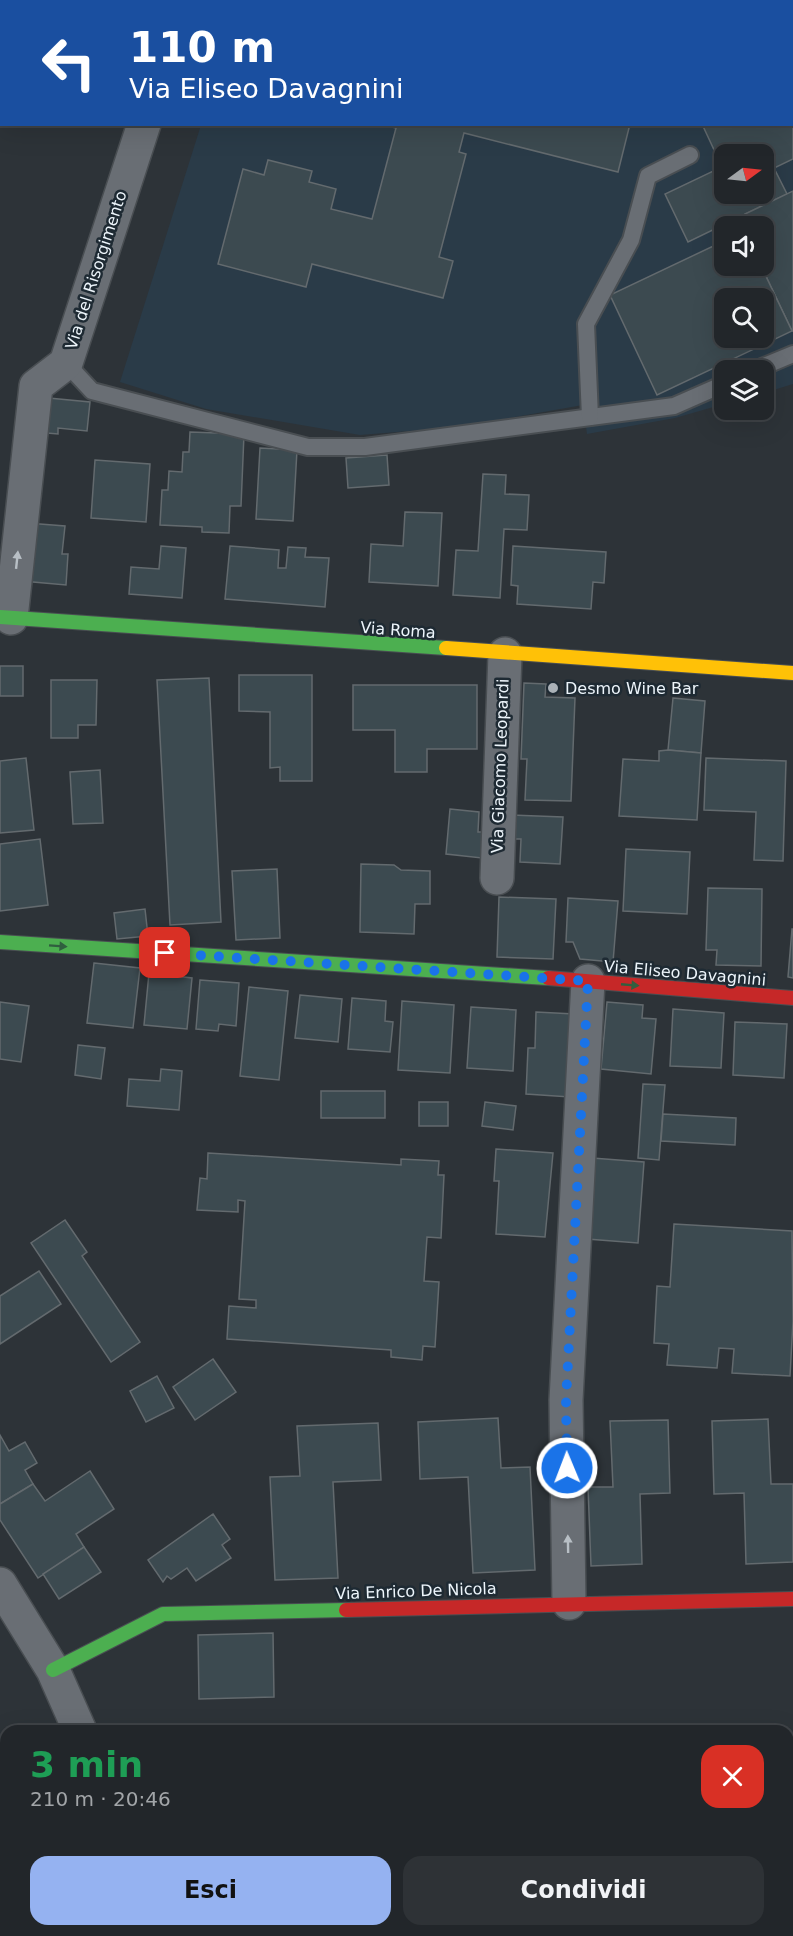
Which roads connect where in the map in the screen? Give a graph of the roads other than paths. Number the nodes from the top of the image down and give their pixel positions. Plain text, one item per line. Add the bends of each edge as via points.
1 (143, 126) edge
2 (690, 155) dead end
3 (793, 354) edge
4 (774, 362) edge
5 (66, 363) junction
6 (714, 388) edge
7 (590, 417) junction
8 (5, 618) edge
9 (505, 654) junction
10 (793, 673) edge
11 (497, 878) dead end
12 (0, 942) edge
13 (588, 981) junction
14 (793, 998) edge
15 (0, 1584) edge
16 (793, 1599) edge
17 (569, 1603) junction
18 (53, 1670) junction
19 (77, 1725) edge

1 - 5 street, Via del Risorgimento
2 - 7 lane via 648,176 631,240 586,324
3 - 4 lane
5 - 7 lane via 92,391 308,447 365,447
8 -> 5 street, Via del Risorgimento via 36,386
6 - 7 lane via 674,406
8 - 9 street, Via Roma
9 - 10 street, Via Roma
9 - 11 street, Via Giacomo Leopardi
12 -> 13 street, Via Eliseo Davagnini
13 -> 14 street, Via Eliseo Davagnini
17 -> 13 street via 566,1400
15 - 18 street
16 - 17 street, Via Enrico De Nicola
17 - 18 street, Via Enrico De Nicola via 163,1614
18 - 19 street

